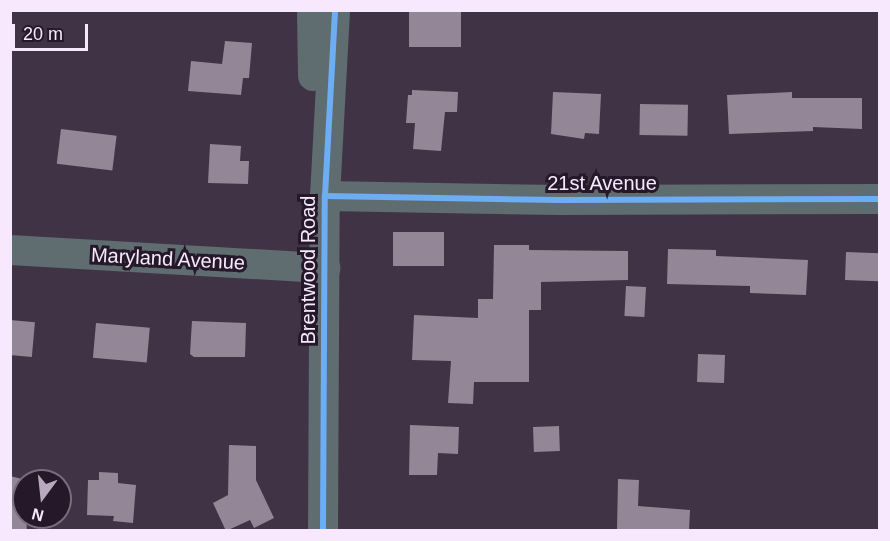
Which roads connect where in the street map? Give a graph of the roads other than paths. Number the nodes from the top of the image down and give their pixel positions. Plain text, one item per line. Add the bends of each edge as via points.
1 (312, 10) edge
2 (335, 10) edge
3 (325, 196) junction
4 (879, 199) edge
5 (10, 250) edge
6 (325, 268) junction
7 (323, 531) edge

1 - 3 street, Brentwood Road via 314,97
2 - 3 street, Brentwood Road
3 - 4 street, 21st Avenue
3 - 6 street, Brentwood Road
5 - 6 street, Maryland Avenue
6 - 7 street, Brentwood Road

